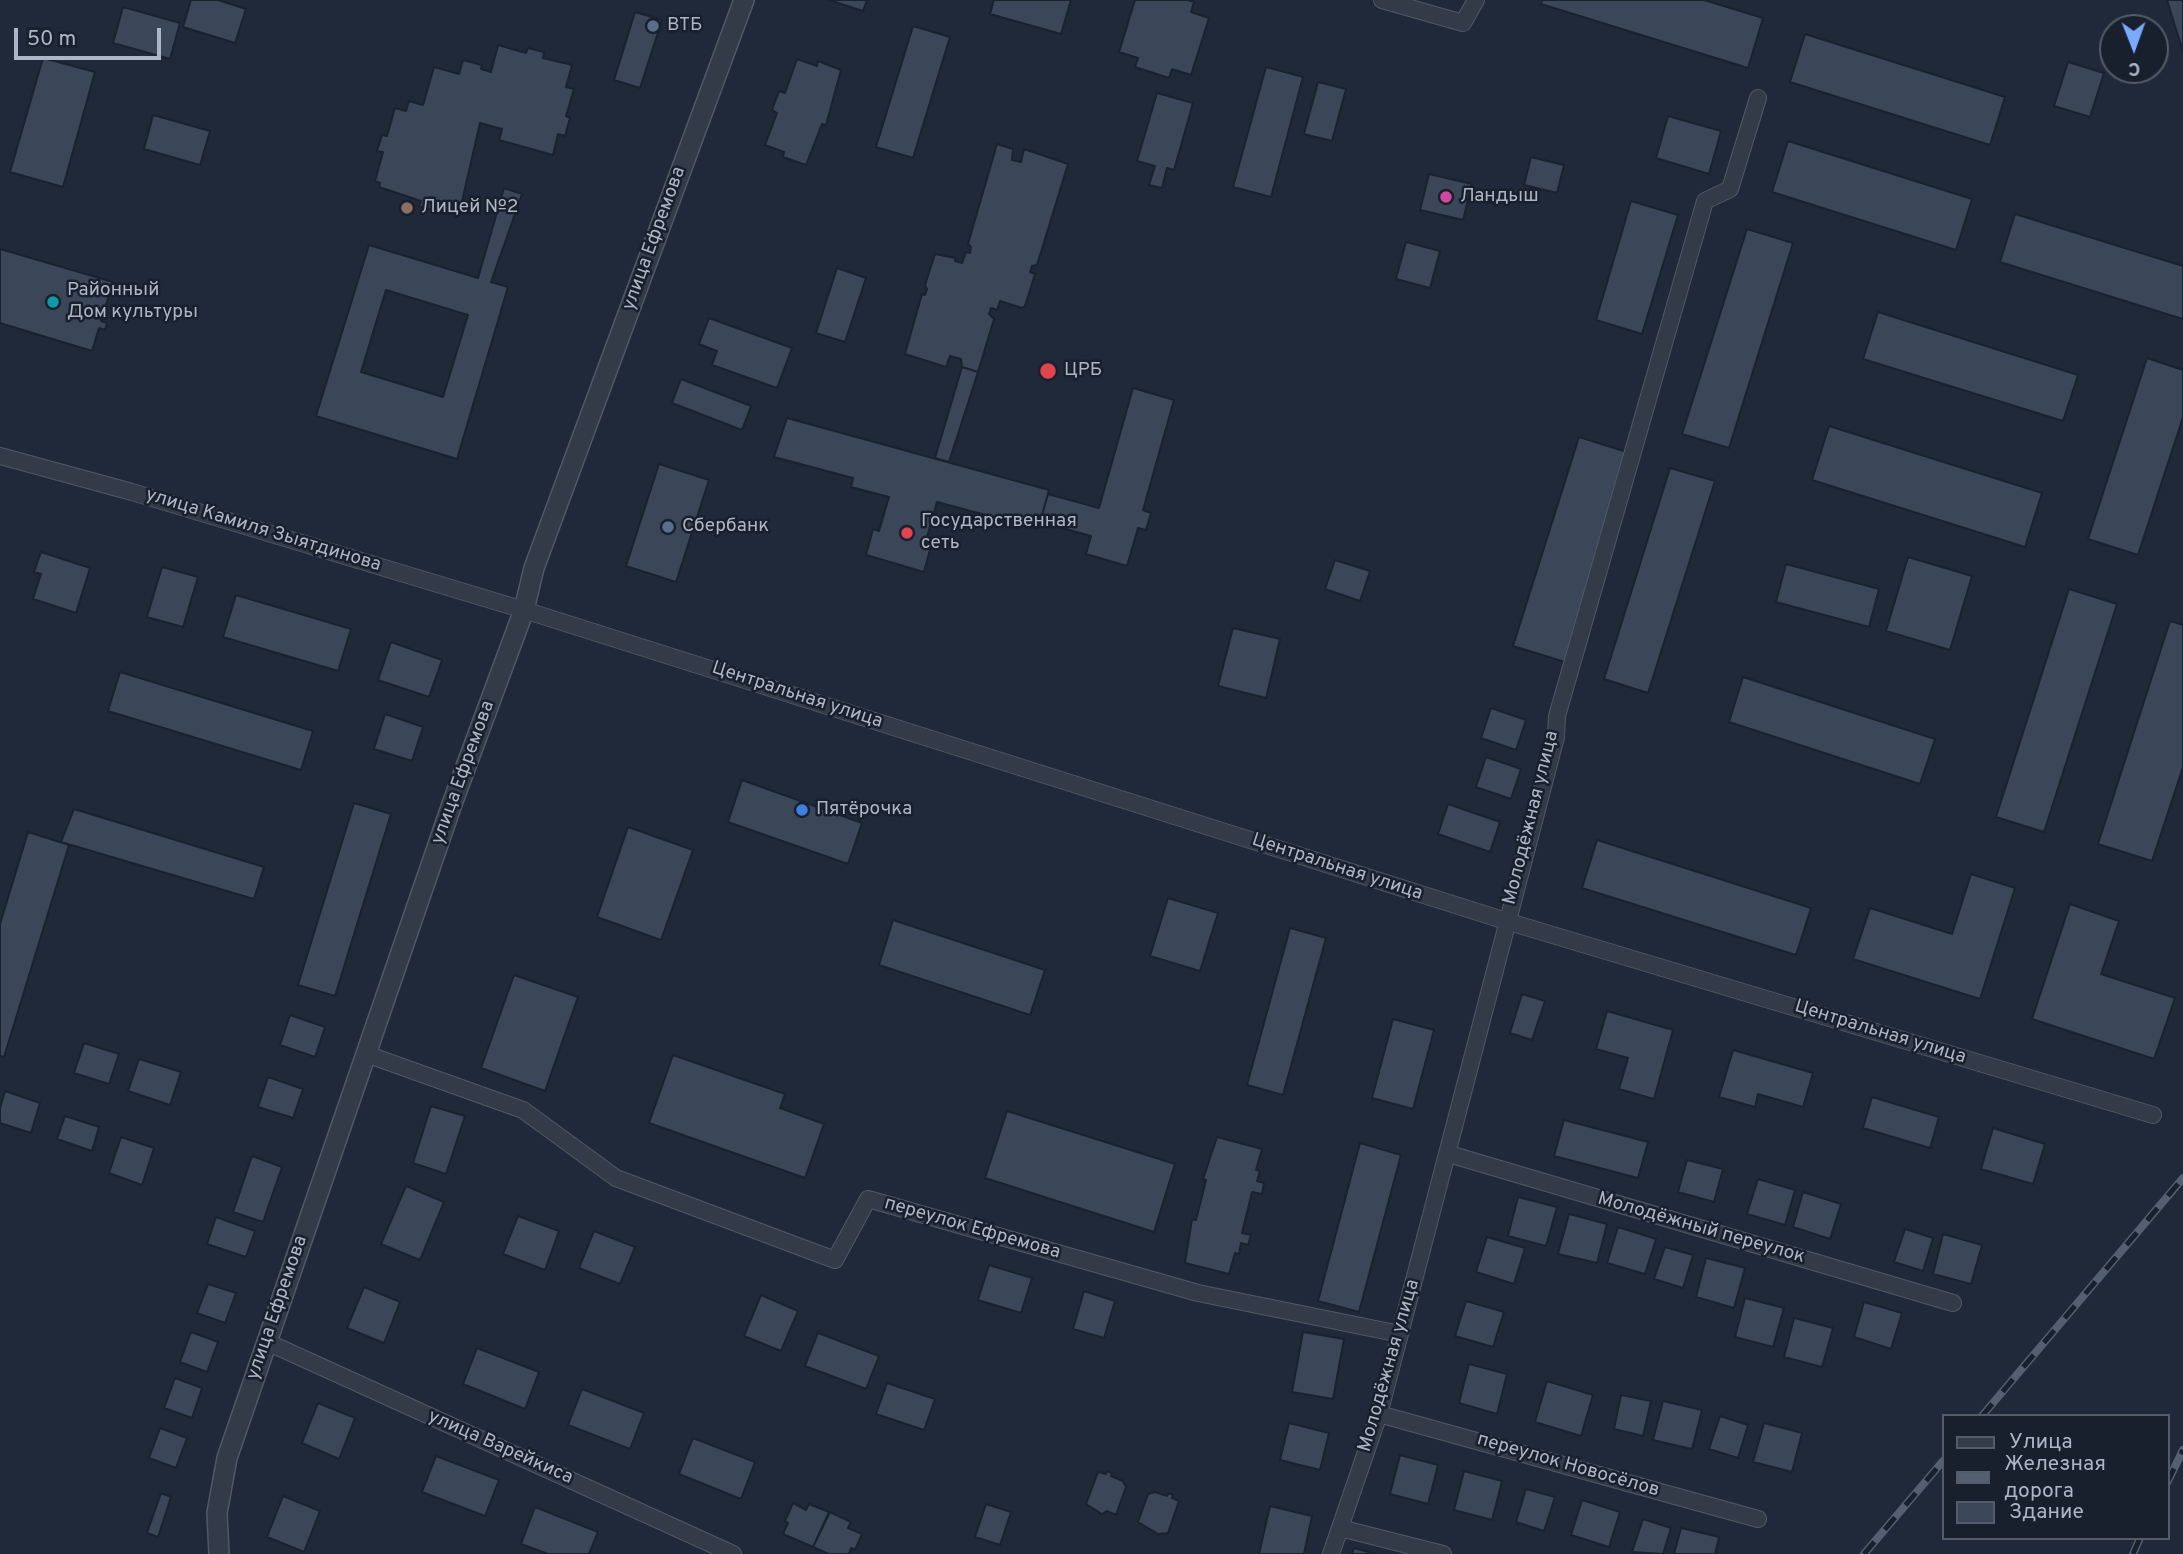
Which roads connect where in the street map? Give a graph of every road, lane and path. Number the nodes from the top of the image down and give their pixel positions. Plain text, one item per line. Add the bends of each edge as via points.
1 (744, 0) edge
2 (1382, 0) edge
3 (1476, 0) edge
4 (1758, 98) dead end
5 (0, 456) edge
6 (524, 610) junction
7 (1506, 921) junction
8 (366, 1054) junction
9 (2153, 1115) dead end
10 (1449, 1154) junction
11 (1953, 1303) dead end
12 (1401, 1334) junction
13 (267, 1342) junction
14 (1379, 1414) junction
15 (1758, 1519) dead end
16 (1340, 1528) junction
17 (219, 1554) edge
18 (733, 1554) edge
19 (1331, 1554) edge
20 (1443, 1554) edge

1 - 6 street, улица Ефремова via 534,568
2 - 3 street via 1463,23
4 - 7 street, Молодёжная улица via 1730,189 1705,201 1557,716 1556,737
5 - 6 street, улица Камиля Зыятдинова
6 - 7 street, Центральная улица
6 - 8 street, улица Ефремова
7 - 9 street, Центральная улица
7 - 10 street, Молодёжная улица
8 - 12 street, переулок Ефремова via 523,1110 616,1178 835,1260 868,1199 1198,1293
8 - 13 street, улица Ефремова
10 - 11 street, Молодёжный переулок
10 - 12 street, Молодёжная улица
12 - 14 street, Молодёжная улица
13 - 17 street, улица Ефремова via 227,1458 217,1513
13 - 18 street, улица Варейкиса
14 - 15 street, переулок Новосёлов
14 - 16 street, Молодёжная улица
16 - 19 street, Молодёжная улица
16 - 20 street

